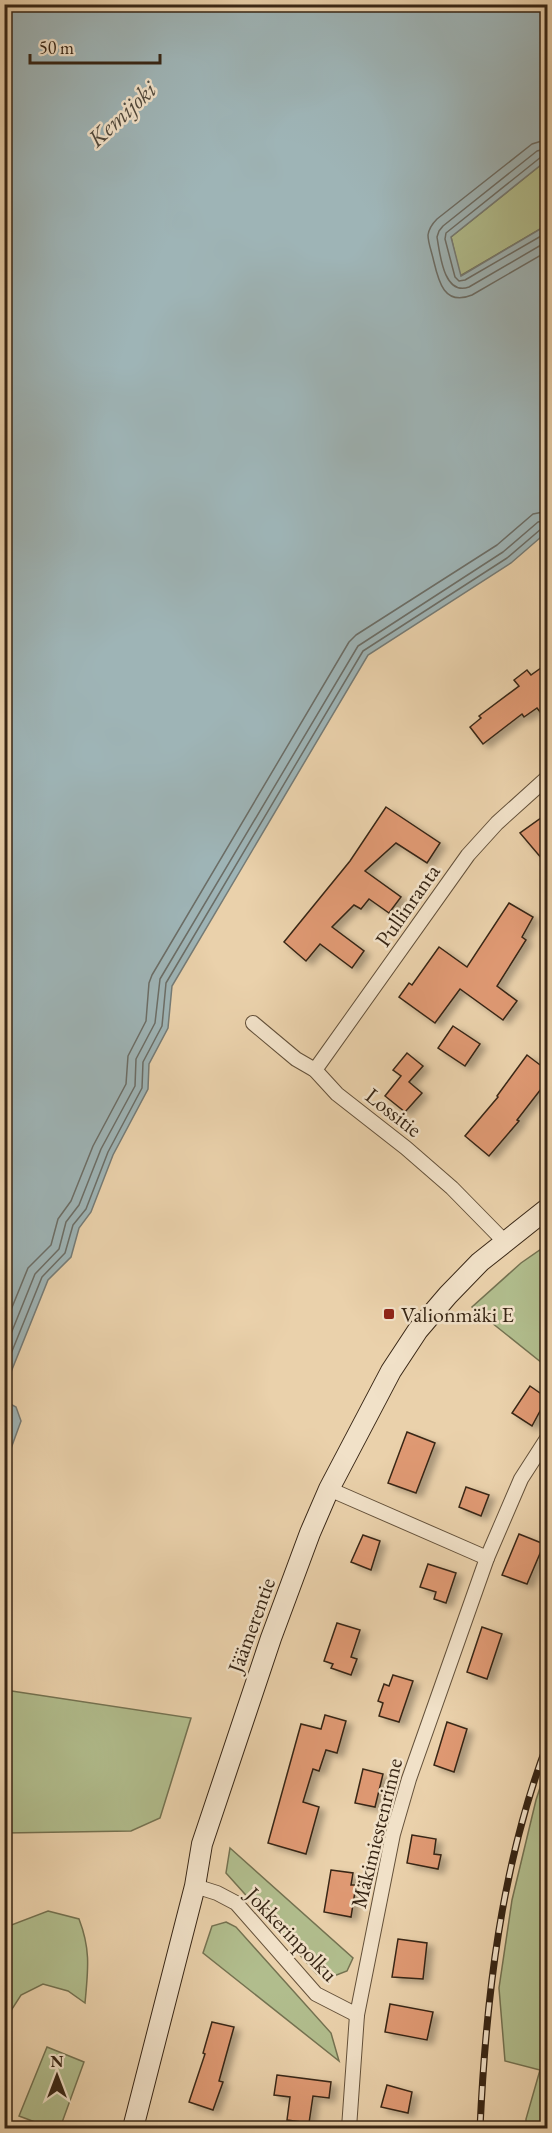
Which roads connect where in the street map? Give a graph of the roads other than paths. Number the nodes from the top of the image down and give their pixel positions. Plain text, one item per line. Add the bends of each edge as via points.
1 (548, 777) edge
2 (253, 1023) dead end
3 (315, 1070) junction
4 (548, 1208) edge
5 (504, 1241) junction
6 (548, 1437) edge
7 (329, 1490) junction
8 (487, 1558) junction
9 (195, 1886) junction
10 (357, 2014) junction
11 (133, 2128) edge
12 (349, 2128) edge

1 - 3 street, Pullinranta via 497,822 468,855
2 - 3 street, Lossitie
3 - 5 street, Lossitie via 337,1094 452,1188
4 - 5 main road, Jäämerentie
5 - 7 main road, Jäämerentie via 418,1330 391,1371
6 - 8 street, Mäkimiestenrinne via 521,1479
7 - 8 street
7 - 9 main road, Jäämerentie via 279,1617 218,1794 202,1844
8 - 10 street, Mäkimiestenrinne via 393,1834
9 - 10 street, Jokkerinpolku via 236,1903 316,1994
9 - 11 main road, Jäämerentie
10 - 12 street, Mäkimiestenrinne

